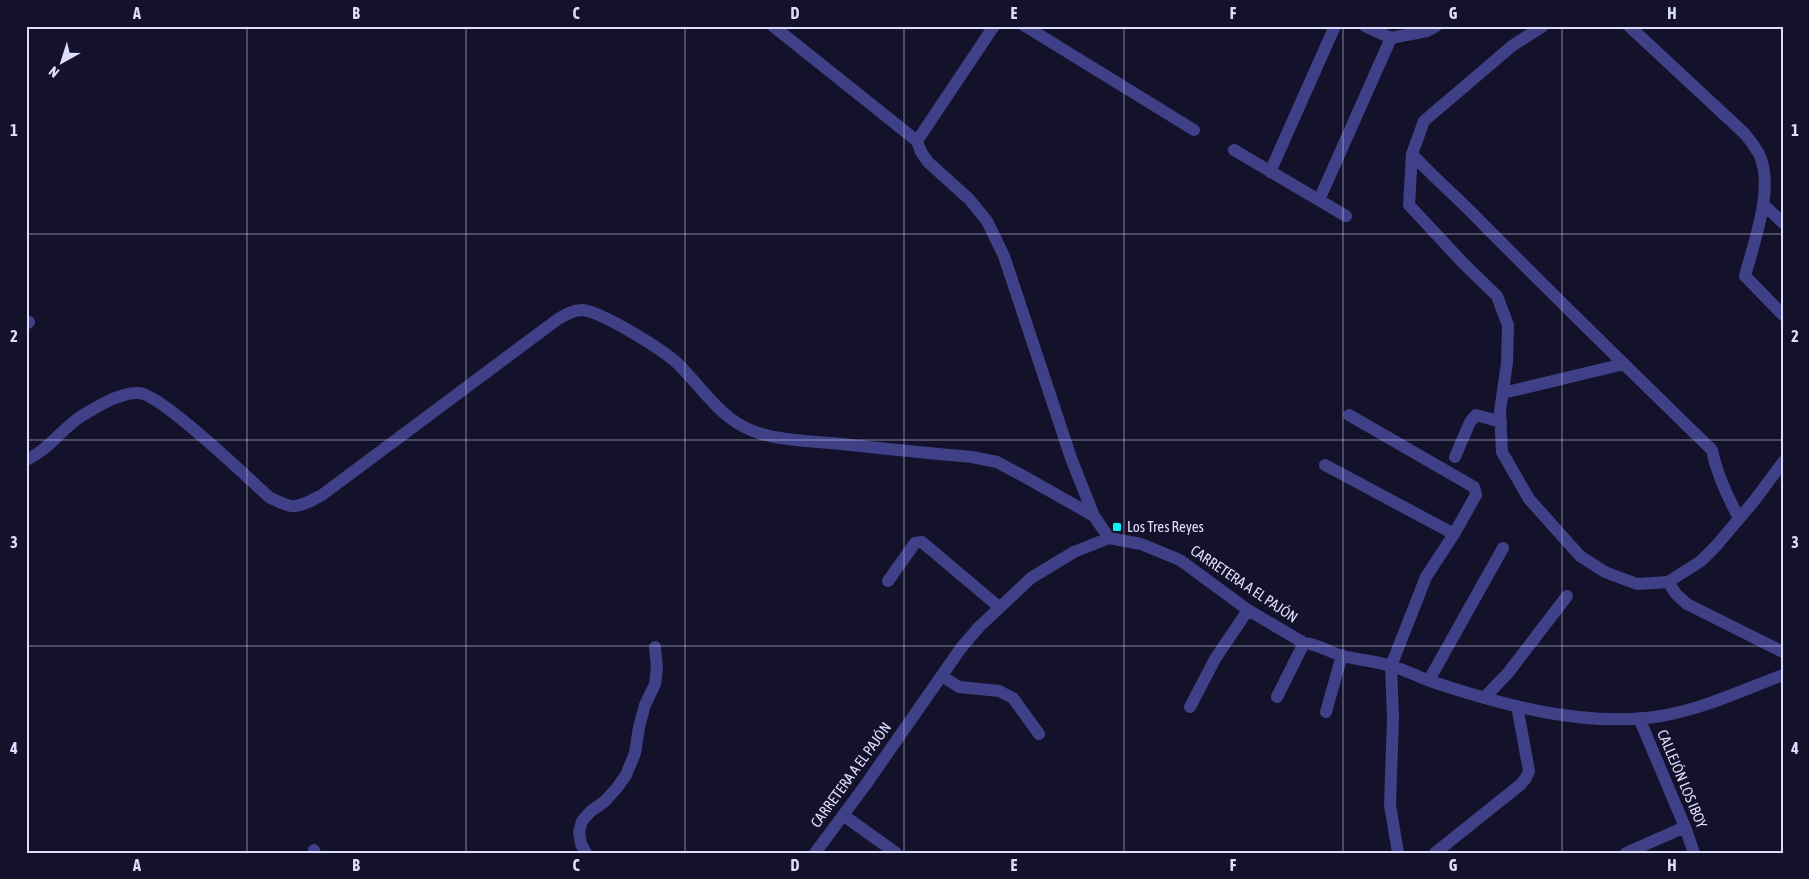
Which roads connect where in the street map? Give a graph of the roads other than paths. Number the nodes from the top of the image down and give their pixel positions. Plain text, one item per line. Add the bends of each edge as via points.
1 (773, 26) edge
2 (994, 26) edge
3 (1025, 26) edge
4 (1335, 26) edge
5 (1365, 26) edge
6 (1436, 26) edge
7 (1543, 26) edge
8 (1629, 26) edge
9 (1391, 38) junction
10 (1194, 130) dead end
11 (917, 140) junction
12 (1234, 150) dead end
13 (1412, 154) junction
14 (1270, 172) junction
15 (1319, 200) junction
16 (1764, 205) junction
17 (1346, 216) dead end
18 (1783, 223) edge
19 (1783, 315) edge
20 (1624, 364) junction
21 (1503, 393) junction
22 (1349, 415) dead end
23 (1501, 422) junction
24 (1455, 456) dead end
25 (26, 460) edge
26 (1783, 462) edge
27 (1325, 464) dead end
28 (1094, 516) junction
29 (1739, 518) junction
30 (1454, 534) junction
31 (1109, 538) junction
32 (1503, 548) dead end
33 (888, 581) dead end
34 (1668, 582) junction
35 (1567, 596) dead end
36 (999, 608) junction
37 (1248, 610) junction
38 (1304, 643) junction
39 (655, 646) dead end
40 (1783, 652) edge
41 (1342, 655) junction
42 (1391, 666) junction
43 (1783, 675) edge
44 (942, 676) junction
45 (1429, 680) junction
46 (1277, 697) dead end
47 (1484, 698) junction
48 (1516, 706) junction
49 (1190, 707) dead end
50 (1326, 712) dead end
51 (1639, 718) junction
52 (1039, 734) dead end
53 (844, 815) junction
54 (1685, 827) junction
55 (586, 853) edge
56 (815, 853) edge
57 (896, 853) edge
58 (1398, 853) edge
59 (1435, 853) edge
60 (1626, 853) edge
61 (1694, 853) edge

1 - 11 street
2 - 11 street
3 - 10 street
4 - 14 street
5 - 9 street
6 - 9 street via 1421,33
7 - 13 street via 1512,46 1424,121
8 - 16 street via 1745,134 1759,154 1765,182
9 - 15 street
11 - 28 street via 928,162 969,199 987,221 1004,256 1071,458
12 - 14 street
13 - 20 street
13 - 21 street via 1409,206 1497,296 1508,325
14 - 15 street
15 - 17 street
16 - 18 street
16 - 19 street via 1745,276
20 - 21 street
20 - 29 street via 1712,450 1722,488
21 - 23 street
22 - 30 street via 1474,487 1476,495
23 - 24 street via 1476,414
23 - 34 street via 1502,452 1529,498 1580,556 1605,572 1637,584
25 - 28 street via 43,450 82,416 127,394 141,393 172,412 269,497 287,506 304,505 322,495 558,320 582,310 593,312 654,344 678,364 709,400 730,418 753,431 787,439 997,462
26 - 29 street
27 - 30 street
28 - 31 street
29 - 34 street via 1701,561
30 - 42 street via 1426,576
31 - 36 street, CARRETERA A EL PAJÓN via 1052,563
31 - 37 street, CARRETERA A EL PAJÓN via 1141,544 1180,560
32 - 45 street
33 - 36 street via 915,543 922,542
34 - 40 street via 1687,604
35 - 47 street via 1508,673
36 - 44 street, CARRETERA A EL PAJÓN via 979,627
37 - 38 street, CARRETERA A EL PAJÓN
37 - 49 street via 1215,659
38 - 41 street, CARRETERA A EL PAJÓN
38 - 46 street
39 - 55 street via 655,684 645,705 636,753 616,789 582,821 579,832
41 - 42 street, CARRETERA A EL PAJÓN
41 - 50 street
42 - 45 street, CARRETERA A EL PAJÓN
42 - 58 street via 1390,805
43 - 51 street, CARRETERA A EL PAJÓN via 1698,707
44 - 52 street via 959,687 999,691 1013,698
44 - 53 street, CARRETERA A EL PAJÓN
45 - 47 street, CARRETERA A EL PAJÓN
47 - 48 street, CARRETERA A EL PAJÓN
48 - 51 street, CARRETERA A EL PAJÓN via 1564,715
48 - 59 street via 1528,771 1526,778
51 - 54 street, CALLEJÓN LOS IBOY
53 - 56 street, CARRETERA A EL PAJÓN
53 - 57 street
54 - 60 street
54 - 61 street, CALLEJÓN LOS IBOY

